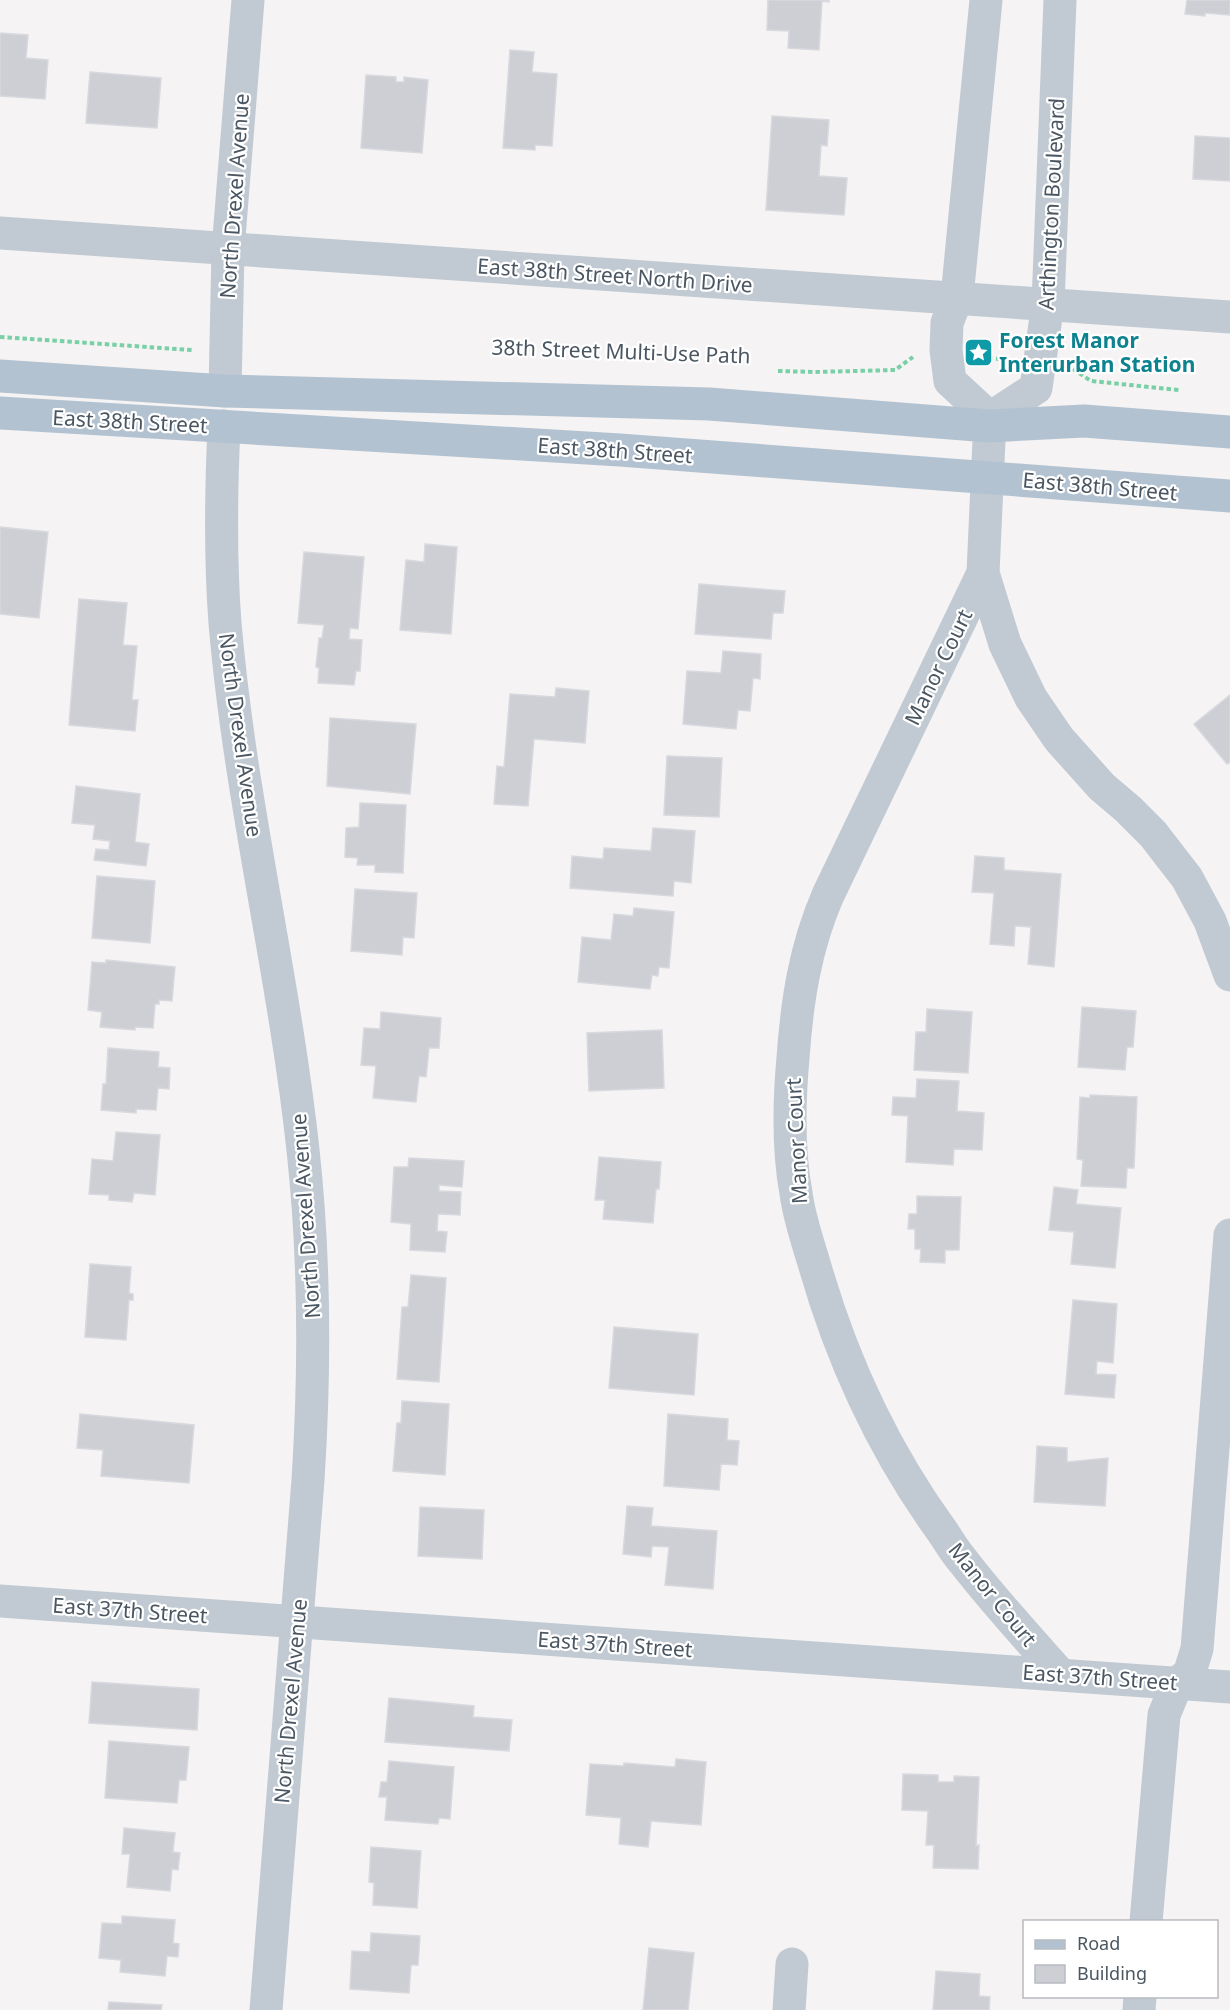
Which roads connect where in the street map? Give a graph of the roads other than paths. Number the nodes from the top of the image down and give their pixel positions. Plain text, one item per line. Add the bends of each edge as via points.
1 (248, 0) edge
2 (986, 0) edge
3 (1060, 0) edge
4 (0, 233) edge
5 (228, 250) junction
6 (957, 297) junction
7 (1048, 303) junction
8 (1230, 318) edge
9 (0, 376) edge
10 (225, 391) junction
11 (0, 413) edge
12 (989, 422) junction
13 (224, 426) junction
14 (1230, 432) edge
15 (986, 477) junction
16 (1230, 496) edge
17 (984, 573) junction
18 (1227, 957) edge
19 (1230, 1235) edge
20 (0, 1600) edge
21 (297, 1622) junction
22 (1060, 1674) junction
23 (1177, 1683) junction
24 (1230, 1687) edge
25 (1146, 1920) edge
26 (792, 1964) dead end
27 (266, 2010) edge
28 (789, 2010) edge

1 - 5 street, North Drexel Avenue
2 - 6 street
3 - 7 street, Arthington Boulevard
4 - 5 street, East 38th Street North Drive
5 - 6 street, East 38th Street North Drive
5 - 10 street, North Drexel Avenue
6 - 7 street, East 38th Street North Drive
6 - 12 street via 947,322 950,381
7 - 8 street, East 38th Street North Drive
7 - 12 street, Arthington Boulevard via 1036,388
9 - 10 main road, East 38th Street
10 - 12 main road, East 38th Street via 709,404
11 - 13 main road, East 38th Street
12 - 14 main road, East 38th Street via 1084,422
12 - 15 street
13 - 15 main road, East 38th Street
13 - 21 street, North Drexel Avenue via 221,539 225,622 237,722 294,1073 309,1226 312,1407
15 - 16 main road, East 38th Street
15 - 17 street
17 - 18 street via 1005,644 1031,698 1081,766 1172,857 1199,898
17 - 22 street, Manor Court via 828,895 810,940 799,996 792,1070 794,1177 822,1292 852,1372 881,1432 962,1561
19 - 23 street via 1197,1649 1189,1674
20 - 21 street, East 37th Street
21 - 22 street, East 37th Street
21 - 27 street, North Drexel Avenue
22 - 23 street, East 37th Street
23 - 24 street, East 37th Street
23 - 25 street via 1164,1714
26 - 28 street

